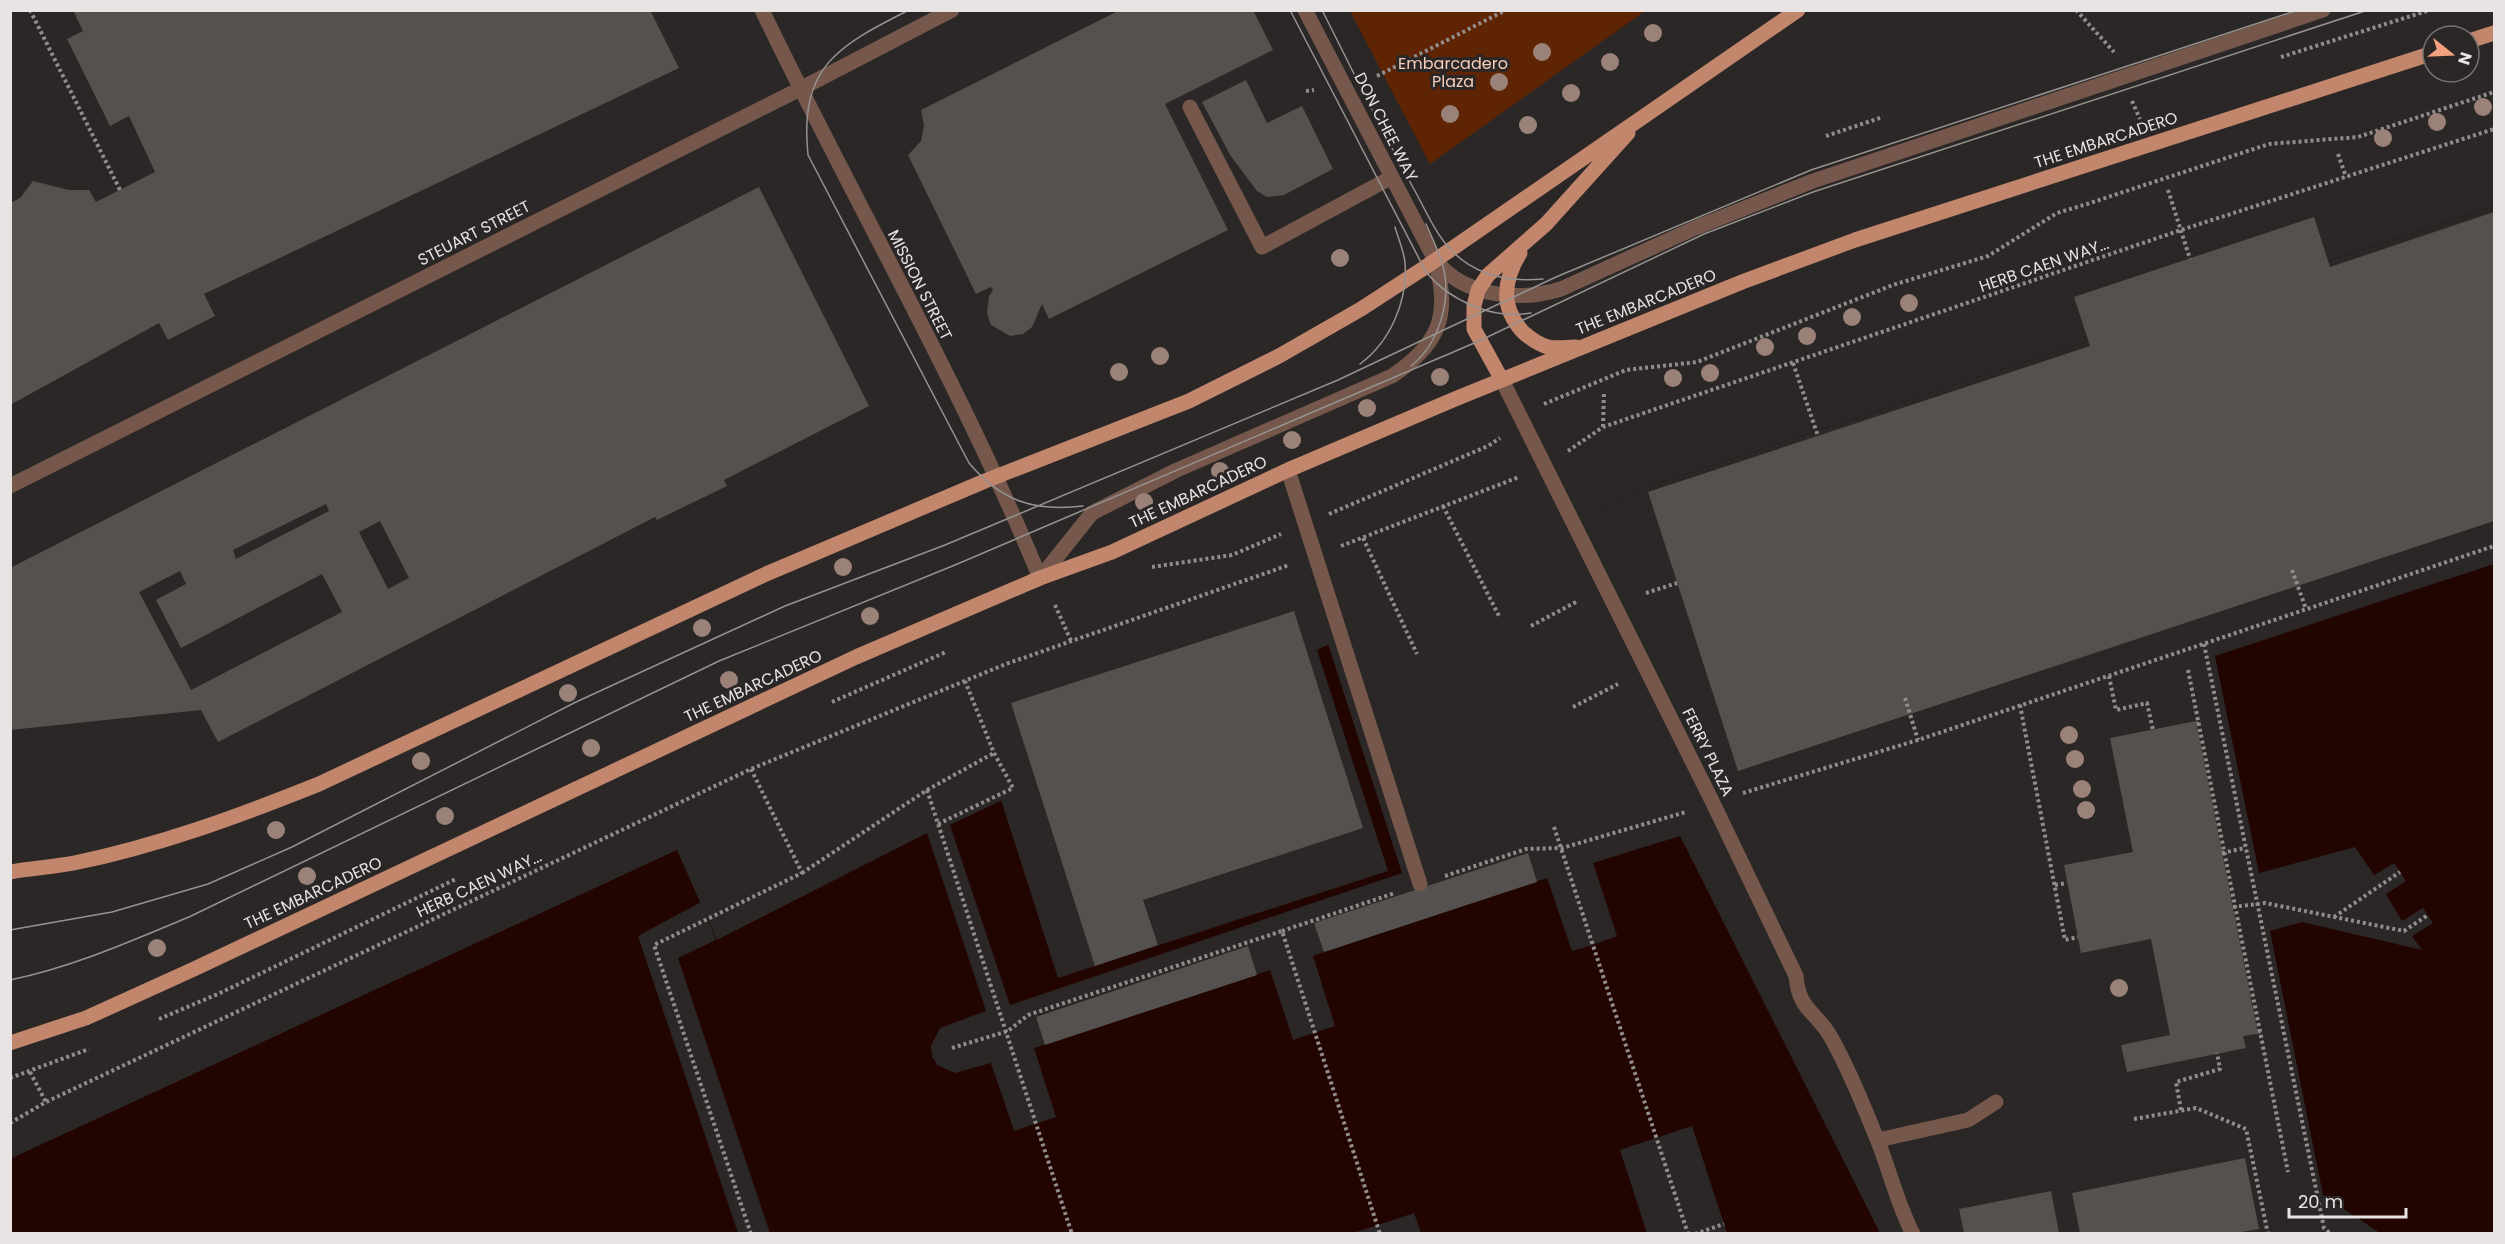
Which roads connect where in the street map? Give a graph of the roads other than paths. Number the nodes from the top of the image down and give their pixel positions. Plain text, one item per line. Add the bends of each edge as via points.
1 (762, 10) edge
2 (952, 10) edge
3 (1305, 10) edge
4 (1798, 10) edge
5 (2323, 10) edge
6 (2421, 57) edge
7 (800, 89) junction
8 (1190, 107) dead end
9 (1644, 115) junction
10 (1392, 177) junction
11 (1528, 240) junction
12 (1435, 260) junction
13 (1478, 290) junction
14 (1506, 295) junction
15 (1584, 347) junction
16 (1502, 380) junction
17 (1288, 470) junction
18 (996, 477) junction
19 (10, 486) edge
20 (1041, 578) junction
21 (10, 872) edge
22 (1420, 884) dead end
23 (10, 1043) edge
24 (1996, 1102) dead end
25 (1878, 1140) junction
26 (1913, 1233) edge

1 - 7 street, MISSION STREET
2 - 7 street, STEUART STREET
3 - 10 street, DON CHEE WAY
4 - 9 main road
5 - 14 street via 1813,182 1695,228 1561,290 1541,296
6 - 15 main road, THE EMBARCADERO via 1855,240
7 - 18 street, MISSION STREET
7 - 19 street, STEUART STREET
8 - 10 street via 1262,248
9 - 11 main road
9 - 12 main road
10 - 12 street, DON CHEE WAY
11 - 13 main road via 1488,275
11 - 14 main road via 1510,268
12 - 13 street via 1444,272
12 - 18 main road via 1361,309 1199,396
12 - 20 street via 1443,290 1441,310 1434,335 1416,360 1392,376 1177,470 1092,513
13 - 14 street
13 - 16 main road via 1474,329
14 - 15 main road via 1511,314 1530,338 1548,347
15 - 16 main road, THE EMBARCADERO
16 - 17 main road, THE EMBARCADERO
16 - 25 street, FERRY PLAZA via 1718,813 1796,976 1802,1002 1828,1033
17 - 20 main road, THE EMBARCADERO via 1112,552
17 - 22 street
18 - 20 street, MISSION STREET
18 - 21 main road via 766,574 280,800 192,832 74,863
20 - 23 main road, THE EMBARCADERO via 856,657 86,1018
24 - 25 street via 1968,1120
25 - 26 street, FERRY PLAZA via 1899,1207

